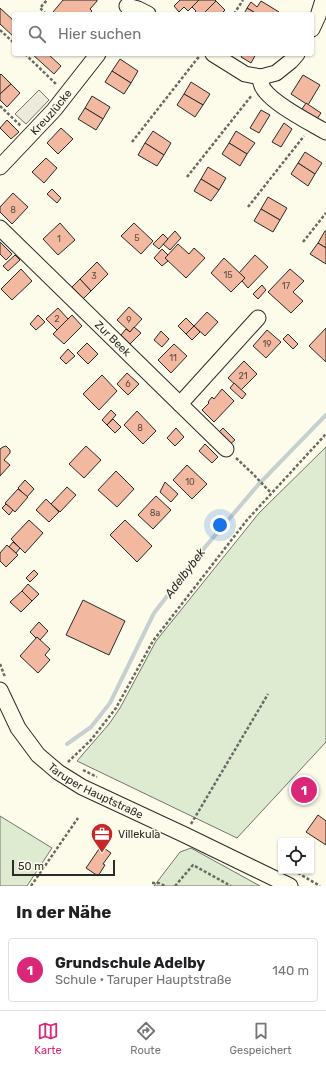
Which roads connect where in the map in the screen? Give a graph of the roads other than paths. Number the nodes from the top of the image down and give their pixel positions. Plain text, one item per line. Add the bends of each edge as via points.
1 (324, 0) edge
2 (126, 7) edge
3 (144, 12) edge
4 (314, 24) edge
5 (96, 56) edge
6 (216, 56) edge
7 (296, 56) edge
8 (261, 80) junction
9 (326, 132) edge
10 (0, 166) edge
11 (0, 228) edge
12 (258, 318) dead end
13 (180, 404) junction
14 (226, 449) road end
15 (0, 690) edge
16 (290, 886) edge

1 - 4 street
2 - 3 street
5 - 10 street, Kreuzlücke via 54,110
6 - 8 street via 245,74
7 - 8 street via 276,73
8 - 9 street via 266,94 274,101
11 - 13 street, Zur Beek
12 - 13 street
13 - 14 street, Zur Beek
15 - 16 street, Taruper Hauptstraße via 18,728 38,755 58,772 82,787

